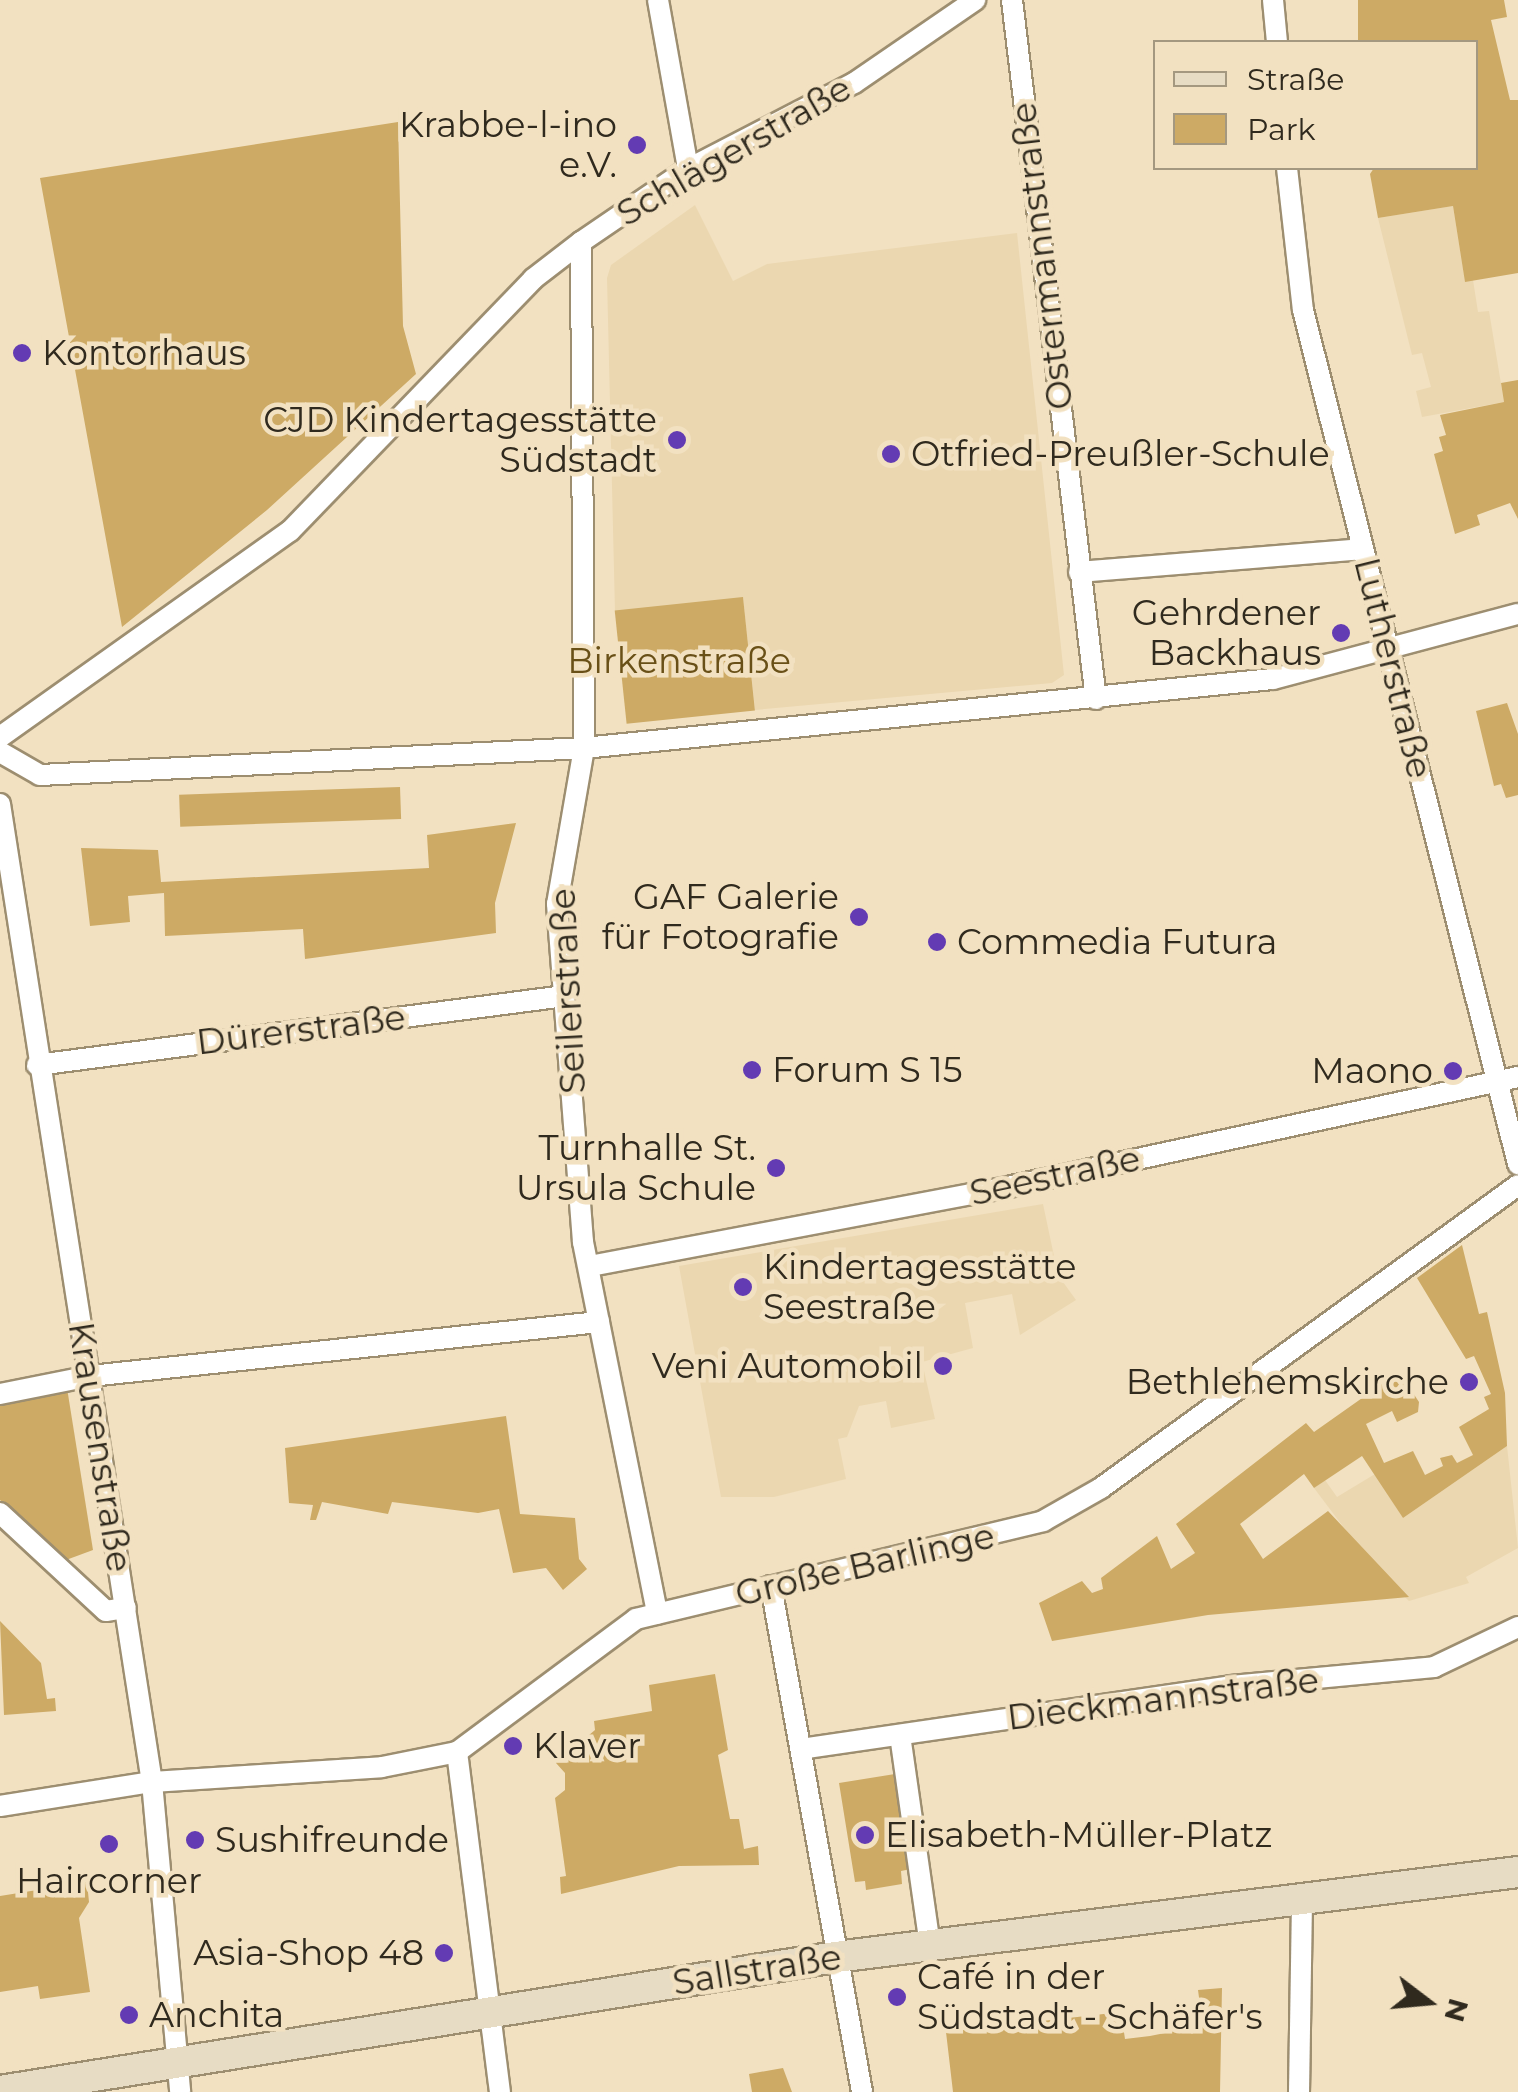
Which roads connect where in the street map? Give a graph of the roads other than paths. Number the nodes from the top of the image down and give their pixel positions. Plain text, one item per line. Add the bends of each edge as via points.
1 (658, 0) edge
2 (975, 0) edge
3 (1012, 0) edge
4 (1273, 0) edge
5 (1276, 40) edge
6 (688, 169) junction
7 (1287, 170) edge
8 (581, 242) junction
9 (1364, 550) junction
10 (1079, 572) junction
11 (1518, 614) edge
12 (1389, 652) junction
13 (1096, 700) junction
14 (0, 737) edge
15 (584, 748) junction
16 (0, 752) edge
17 (0, 804) edge
18 (565, 996) junction
19 (37, 1064) junction
20 (1508, 1080) edge
21 (1518, 1164) edge
22 (1518, 1185) edge
23 (590, 1266) junction
24 (598, 1322) junction
25 (90, 1376) junction
26 (0, 1394) edge
27 (0, 1513) edge
28 (771, 1586) junction
29 (126, 1608) junction
30 (656, 1614) junction
31 (1518, 1627) edge
32 (900, 1734) junction
33 (802, 1749) junction
34 (457, 1752) junction
35 (152, 1782) junction
36 (0, 1806) edge
37 (1518, 1872) edge
38 (1302, 1898) junction
39 (930, 1945) junction
40 (836, 1956) junction
41 (491, 2014) junction
42 (178, 2061) junction
43 (0, 2090) edge
44 (180, 2092) edge
45 (500, 2092) edge
46 (862, 2092) edge
47 (1299, 2092) edge

1 - 6 street
2 - 6 street, Schlägerstraße via 854,83
3 - 10 street, Ostermannstraße
4 - 5 street
6 - 8 street, Schlägerstraße
7 - 9 street, Lutherstraße via 1303,310
8 - 14 street, Schlägerstraße via 534,278 290,530
8 - 15 street, Seilerstraße
9 - 10 street
9 - 12 street, Lutherstraße
10 - 13 street, Ostermannstraße
11 - 12 street
12 - 13 street via 1273,679
12 - 20 street, Lutherstraße
13 - 15 street
15 - 16 street via 40,774
15 - 18 street, Seilerstraße via 558,904
17 - 19 street, Krausenstraße
18 - 19 street, Dürerstraße
18 - 23 street, Seilerstraße
19 - 25 street, Krausenstraße
20 - 21 street, Lutherstraße
20 - 23 street, Seestraße
22 - 28 street, Große Barlinge via 1072,1506 994,1538
23 - 24 street, Seilerstraße
24 - 25 street
24 - 30 street, Seilerstraße
25 - 26 street
25 - 29 street, Krausenstraße
27 - 29 street via 106,1611
28 - 30 street, Große Barlinge
28 - 33 street
29 - 35 street, Krausenstraße
30 - 34 street, Große Barlinge via 612,1631
31 - 32 street, Dieckmannstraße via 1434,1667 1231,1686
32 - 33 street, Dieckmannstraße
32 - 39 street
33 - 40 street
34 - 35 street, Große Barlinge via 382,1768
34 - 41 street
35 - 36 street, Große Barlinge
35 - 42 street, Krausenstraße
37 - 38 street, Sallstraße
38 - 39 street, Sallstraße
38 - 47 street
39 - 40 street, Sallstraße
40 - 41 street, Sallstraße
40 - 46 street
41 - 42 street, Sallstraße
41 - 45 street
42 - 43 street, Sallstraße
42 - 44 street, Krausenstraße

